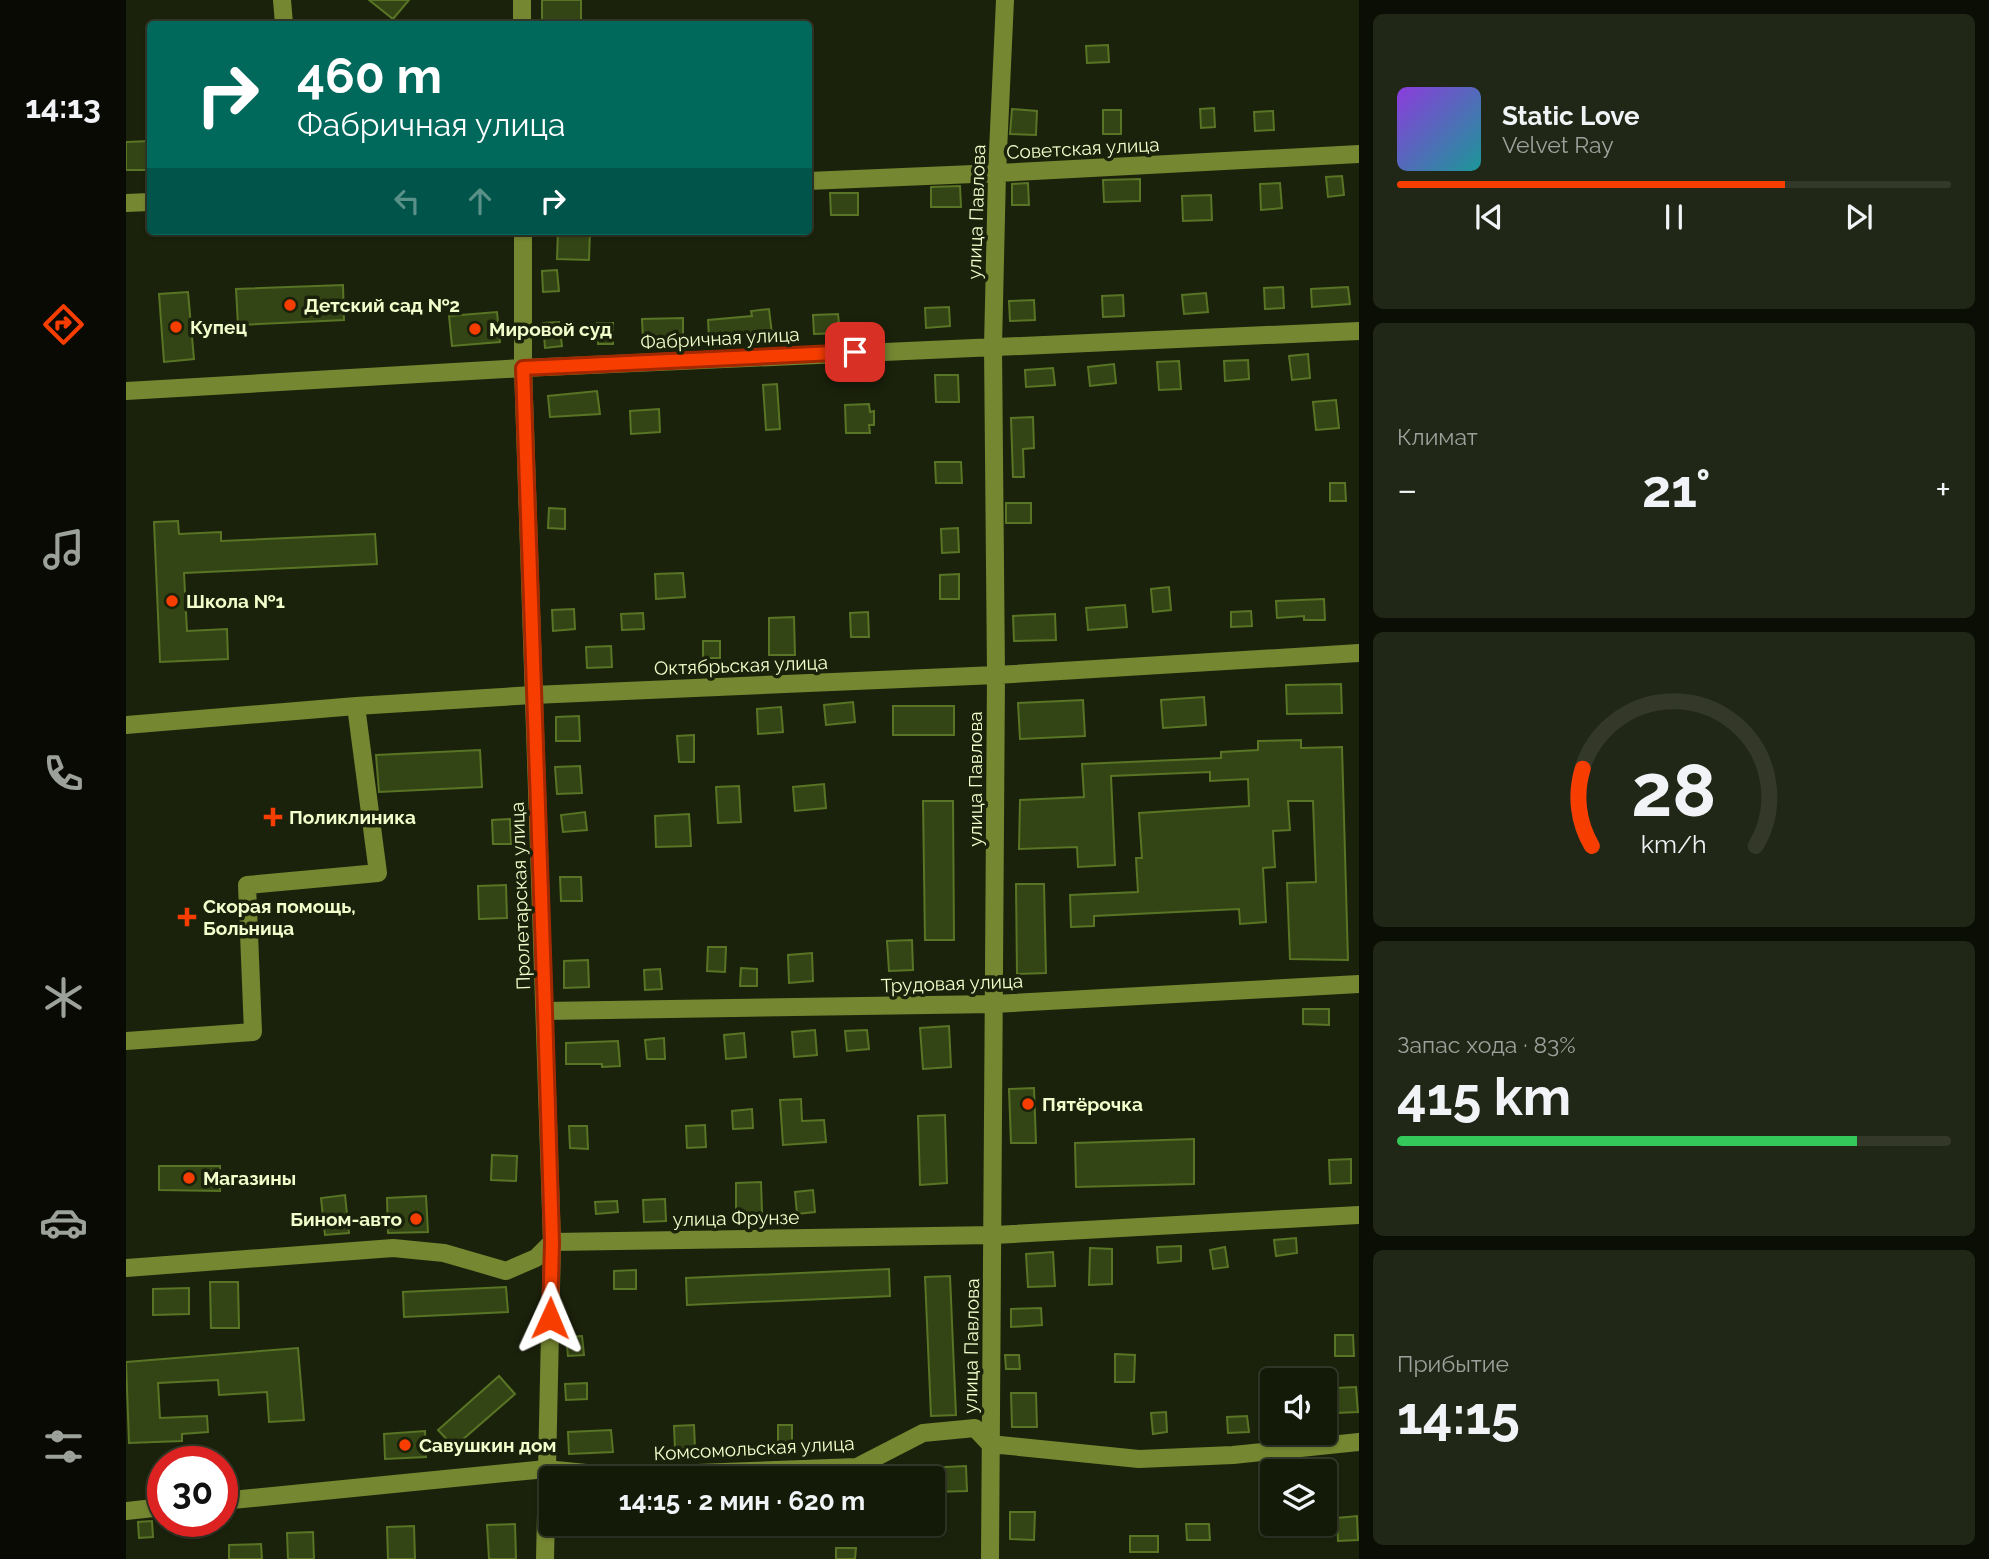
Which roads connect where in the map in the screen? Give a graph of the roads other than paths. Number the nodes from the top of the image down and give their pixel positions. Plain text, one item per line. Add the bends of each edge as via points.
1 (282, 0) edge
2 (522, 0) edge
3 (1005, 0) edge
4 (284, 21) edge
5 (522, 21) edge
6 (1359, 154) edge
7 (997, 173) junction
8 (812, 181) edge
9 (147, 202) edge
10 (126, 203) edge
11 (523, 235) edge
12 (1359, 331) edge
13 (993, 346) junction
14 (523, 368) junction
15 (126, 391) edge
16 (1359, 653) edge
17 (996, 676) junction
18 (533, 695) junction
19 (356, 706) junction
20 (126, 725) edge
21 (1359, 984) edge
22 (994, 1004) junction
23 (545, 1011) junction
24 (126, 1041) edge
25 (1359, 1215) edge
26 (994, 1235) junction
27 (552, 1242) junction
28 (126, 1268) edge
29 (1359, 1442) edge
30 (990, 1444) junction
31 (546, 1466) edge
32 (860, 1466) edge
33 (539, 1470) edge
34 (238, 1499) edge
35 (147, 1509) edge
36 (126, 1511) edge
37 (545, 1536) edge
38 (545, 1559) edge
39 (990, 1559) edge

1 - 4 street
2 - 5 street
3 - 7 street, улица Павлова
6 - 7 street, Советская улица
7 - 8 street, Советская улица
7 - 13 street, улица Павлова
9 - 10 street
11 - 14 street, Пролетарская улица
12 - 13 street, Фабричная улица
13 - 14 street, Фабричная улица
13 - 17 street, улица Павлова
14 - 15 street, Фабричная улица
14 - 18 street, Пролетарская улица
16 - 17 street, Октябрьская улица
17 - 18 street, Октябрьская улица
17 - 22 street, улица Павлова
18 - 19 street, Октябрьская улица
18 - 23 street, Пролетарская улица
19 - 20 street, Октябрьская улица
19 - 24 street via 378,873 247,885 253,1032
21 - 22 street, Трудовая улица
22 - 23 street, Трудовая улица
22 - 26 street, улица Павлова
23 - 27 street, Пролетарская улица
25 - 26 street, улица Фрунзе
26 - 27 street, улица Фрунзе
26 - 30 street, улица Павлова
27 - 28 street via 536,1258 506,1271 444,1254 393,1248
27 - 31 street, Пролетарская улица
29 - 30 street, Комсомольская улица via 1139,1459
30 - 32 street, Комсомольская улица via 975,1428 923,1433
30 - 39 street, улица Павлова
33 - 34 street, Комсомольская улица
35 - 36 street
37 - 38 street, Пролетарская улица

